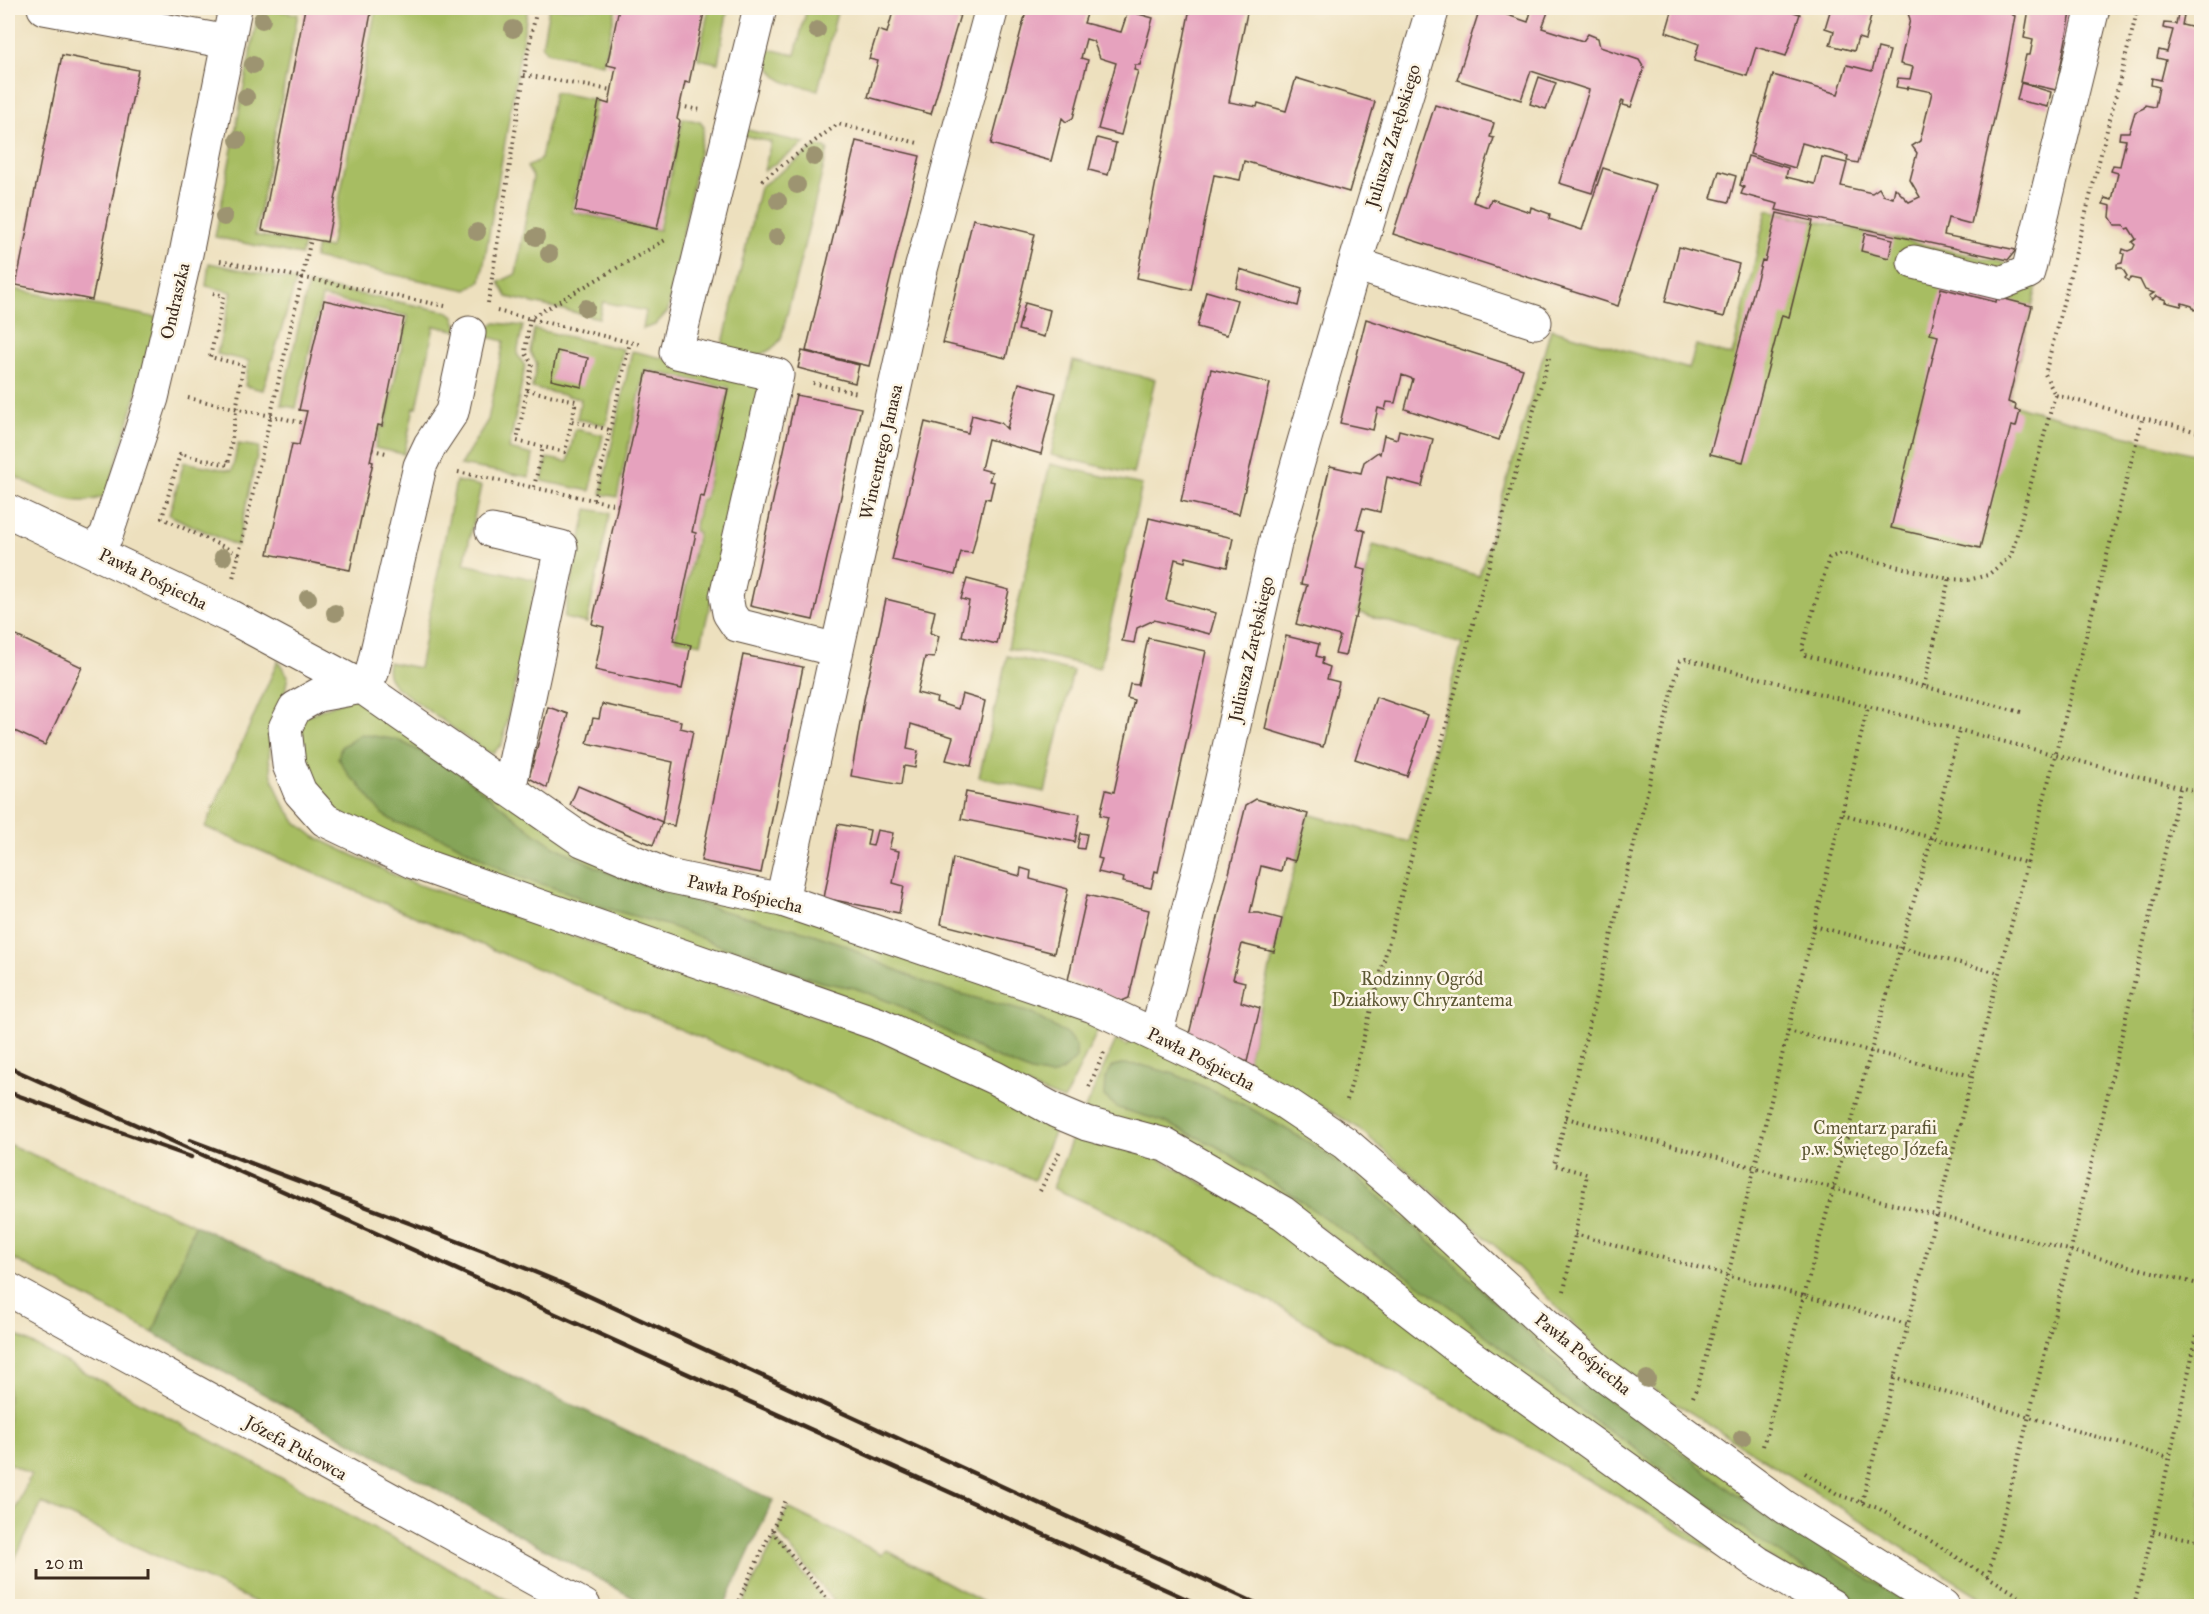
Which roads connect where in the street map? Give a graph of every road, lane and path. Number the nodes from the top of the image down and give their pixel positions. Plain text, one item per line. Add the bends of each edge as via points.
1 (44, 8) edge
2 (235, 8) edge
3 (537, 8) edge
4 (760, 8) edge
5 (992, 8) edge
6 (1433, 8) edge
7 (2093, 8) edge
8 (2138, 8) edge
9 (228, 42) junction
10 (524, 75) junction
11 (611, 90) dead end
12 (919, 144) dead end
13 (762, 180) dead end
14 (671, 237) dead end
15 (311, 239) dead end
16 (186, 254) junction
17 (1914, 262) dead end
18 (1355, 264) junction
19 (302, 278) junction
20 (207, 292) dead end
21 (450, 307) dead end
22 (530, 318) junction
23 (1535, 322) joint
24 (469, 333) dead end
25 (630, 342) junction
26 (676, 352) junction
27 (777, 375) junction
28 (527, 390) junction
29 (154, 391) junction
30 (869, 395) dead end
31 (2055, 395) junction
32 (236, 408) junction
33 (271, 416) junction
34 (2143, 417) junction
35 (572, 421) junction
36 (304, 423) dead end
37 (609, 430) junction
38 (2202, 433) edge
39 (543, 447) junction
40 (458, 472) dead end
41 (534, 488) junction
42 (594, 500) junction
43 (618, 505) dead end
44 (8, 510) edge
45 (492, 531) dead end
46 (93, 550) junction
47 (239, 554) junction
48 (1949, 579) junction
49 (242, 583) dead end
50 (837, 650) junction
51 (296, 652) junction
52 (1924, 686) junction
53 (362, 687) junction
54 (1868, 707) junction
55 (295, 708) junction
56 (2021, 712) dead end
57 (1959, 731) junction
58 (2055, 756) junction
59 (2180, 788) junction
60 (509, 790) junction
61 (2202, 793) edge
62 (1842, 814) junction
63 (1932, 837) junction
64 (2027, 863) junction
65 (782, 900) junction
66 (1814, 926) junction
67 (1900, 947) junction
68 (1999, 973) junction
69 (1144, 1030) junction
70 (1788, 1031) junction
71 (1871, 1051) junction
72 (1972, 1076) junction
73 (1345, 1106) dead end
74 (1566, 1118) junction
75 (1076, 1120) junction
76 (1754, 1167) junction
77 (1834, 1188) junction
78 (1040, 1191) dead end
79 (1935, 1214) junction
80 (1575, 1234) junction
81 (2071, 1250) junction
82 (1728, 1275) junction
83 (2202, 1285) edge
84 (8, 1289) edge
85 (1563, 1294) dead end
86 (1804, 1297) junction
87 (2202, 1312) edge
88 (1907, 1324) junction
89 (1893, 1377) junction
90 (1690, 1404) dead end
91 (2029, 1416) junction
92 (1754, 1442) dead end
93 (1763, 1447) junction
94 (1772, 1453) dead end
95 (2169, 1458) junction
96 (1801, 1471) dead end
97 (787, 1498) dead end
98 (1862, 1502) junction
99 (772, 1529) junction
100 (2153, 1532) junction
101 (2202, 1541) edge
102 (1988, 1577) junction
103 (584, 1606) edge
104 (736, 1606) edge
105 (833, 1606) edge
106 (1832, 1606) edge
107 (1943, 1606) edge
108 (2035, 1606) edge
109 (2134, 1606) edge

1 - 9 street
2 - 9 street, Ondraszka
3 - 10 path
4 - 26 street
5 - 50 street, Wincentego Janasa via 920,273
6 - 18 street, Juliusza Zarębskiego
7 - 17 street via 2028,272 2001,283
8 - 31 path via 2045,374
9 - 16 street, Ondraszka
10 - 11 path
10 - 22 path via 488,308
12 - 13 path via 838,124
14 - 22 path
15 - 19 path
16 - 19 path
16 - 29 street, Ondraszka
18 - 23 street
18 - 69 street, Juliusza Zarębskiego via 1275,543 1221,783
19 - 21 path
19 - 33 path
20 - 32 path via 224,296 210,357 243,365
22 - 25 path
22 - 28 path via 525,352 532,364
23 - 73 path via 1544,325 1541,332 1555,337 1485,579
24 - 53 street via 452,412 420,466 372,673
25 - 26 path
25 - 37 path
26 - 27 street
27 - 30 path
27 - 50 street via 726,596 729,613 737,625
28 - 35 path via 576,401
28 - 39 path via 517,441
29 - 32 path
29 - 46 street, Ondraszka via 106,536
31 - 34 path
31 - 48 path via 2011,556 1988,575
32 - 33 path
32 - 47 path via 228,465 180,454 162,518
33 - 36 path
33 - 47 path
34 - 38 path
34 - 58 path
35 - 37 path
35 - 39 path via 565,452
37 - 42 path
39 - 41 path
40 - 41 path
41 - 42 path
42 - 43 path
44 - 46 street, Pawła Pośpiecha
45 - 60 street via 561,547
46 - 51 street, Pawła Pośpiecha
47 - 49 path via 233,578
48 - 52 path
48 - 52 path via 1842,554 1830,558 1802,648 1804,655
50 - 65 street, Wincentego Janasa
51 - 53 street, Pawła Pośpiecha
51 - 55 street via 302,685
52 - 56 path
53 - 55 street via 318,695
53 - 60 street, Pawła Pośpiecha
54 - 57 path
54 - 62 path
54 - 74 path via 1686,659 1680,661
55 - 75 street via 285,728 289,765 300,792 325,820 412,862 878,1024
57 - 58 path
57 - 63 path
58 - 59 path
58 - 64 path
59 - 61 path
59 - 81 path
60 - 65 street, Pawła Pośpiecha via 582,840 668,876
62 - 63 path
62 - 66 path
63 - 64 path
63 - 67 path
64 - 68 path
65 - 69 street, Pawła Pośpiecha via 1093,1006
66 - 67 path
66 - 70 path
67 - 68 path
67 - 71 path
68 - 72 path
69 - 75 path via 1125,1040 1112,1034
69 - 107 street, Pawła Pośpiecha via 1284,1102 1345,1143 1602,1373 1785,1507
70 - 71 path
70 - 76 path
71 - 72 path
71 - 77 path
72 - 79 path
74 - 76 path
74 - 80 path via 1554,1165 1587,1174
75 - 78 path
75 - 106 street via 1164,1145 1282,1213 1452,1343 1758,1563
76 - 77 path
76 - 82 path
77 - 79 path
77 - 86 path
79 - 81 path
79 - 88 path
80 - 82 path
80 - 85 path
81 - 83 path
81 - 91 path
82 - 86 path
82 - 90 path
84 - 103 street, Józefa Pukowca
86 - 88 path
86 - 93 path
87 - 95 path
88 - 89 path
89 - 91 path
89 - 98 path
91 - 95 path
91 - 102 path
92 - 93 path
93 - 94 path
95 - 100 path
96 - 98 path via 1839,1495
97 - 99 path
98 - 102 path via 1878,1508
99 - 104 path
99 - 105 path
100 - 101 path
100 - 109 path
102 - 108 path

